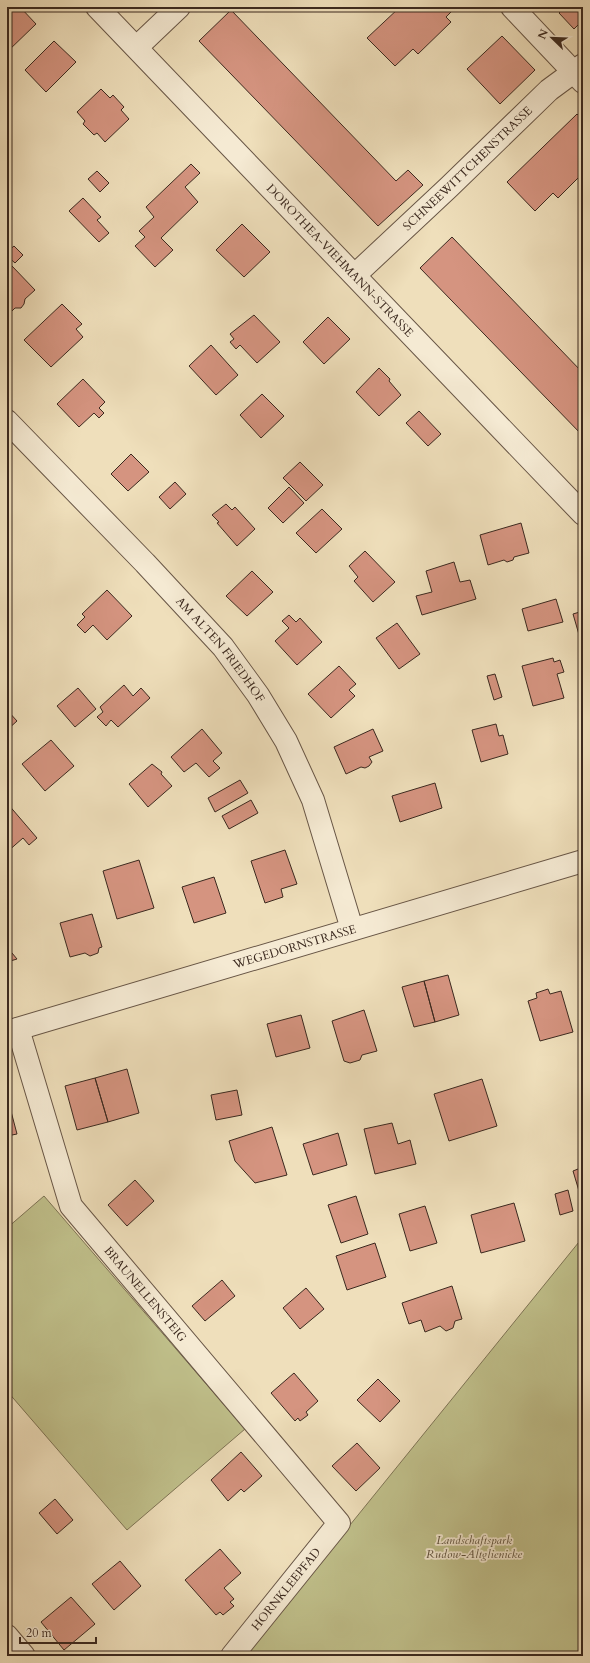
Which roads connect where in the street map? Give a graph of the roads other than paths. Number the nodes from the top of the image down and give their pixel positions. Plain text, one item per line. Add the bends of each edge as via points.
1 (97, 7) edge
2 (180, 7) edge
3 (512, 7) edge
4 (137, 47) junction
5 (580, 73) edge
6 (355, 275) junction
7 (7, 421) edge
8 (580, 505) edge
9 (583, 861) edge
10 (352, 929) junction
11 (12, 1030) edge
12 (339, 1523) joint
13 (7, 1636) edge
14 (24, 1656) edge
15 (232, 1656) edge

1 - 4 street, DOROTHEA-VIEHMANN-STRASSE
2 - 4 street
3 - 5 street
4 - 6 street, DOROTHEA-VIEHMANN-STRASSE
5 - 6 street, SCHNEEWITTCHENSTRASSE via 549,90
6 - 8 street, DOROTHEA-VIEHMANN-STRASSE
7 - 10 street, AM ALTEN FRIEDHOF via 204,626 223,647 258,695 286,741 313,800
9 - 10 street, WEGEDORNSTRASSE
10 - 11 street, WEGEDORNSTRASSE
11 - 12 street, BRAUNELLENSTEIG via 71,1206
12 - 15 street, HORNKLEEPFAD
13 - 14 street

